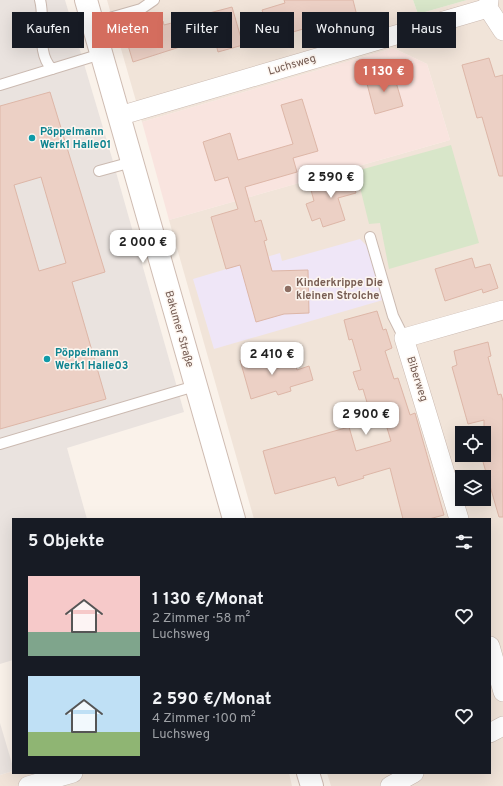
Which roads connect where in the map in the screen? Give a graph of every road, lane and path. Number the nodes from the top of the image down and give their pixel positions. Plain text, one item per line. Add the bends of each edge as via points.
1 (40, 0) edge
2 (86, 0) edge
3 (154, 0) edge
4 (488, 4) edge
5 (130, 12) edge
6 (92, 23) edge
7 (503, 31) edge
8 (99, 48) edge
9 (101, 54) junction
10 (52, 69) junction
11 (0, 85) edge
12 (119, 116) junction
13 (132, 162) junction
14 (99, 171) dead end
15 (370, 237) dead end
16 (503, 310) edge
17 (404, 338) junction
18 (195, 386) junction
19 (0, 444) edge
20 (234, 518) edge
21 (459, 518) edge
22 (491, 650) edge
23 (503, 692) edge
24 (503, 726) edge
25 (491, 732) edge
26 (70, 774) edge
27 (308, 774) edge
28 (412, 774) edge
29 (28, 786) edge
30 (312, 786) edge
31 (390, 786) edge

1 - 10 lane via 43,9 43,52
2 - 6 main road, Bakumer Straße
3 - 5 lane via 141,9
4 - 7 street, Luchsweg
4 - 12 street, Luchsweg
8 - 9 main road, Bakumer Straße
9 - 10 lane
9 - 12 main road, Bakumer Straße
10 - 11 lane
12 - 13 main road, Bakumer Straße
13 - 14 lane
13 - 18 main road, Bakumer Straße
15 - 17 lane via 393,316
16 - 17 street
17 - 21 street, Biberweg
18 - 19 lane
18 - 20 main road, Bakumer Straße
22 - 23 street
24 - 25 street
26 - 29 street
27 - 30 main road
28 - 31 street

